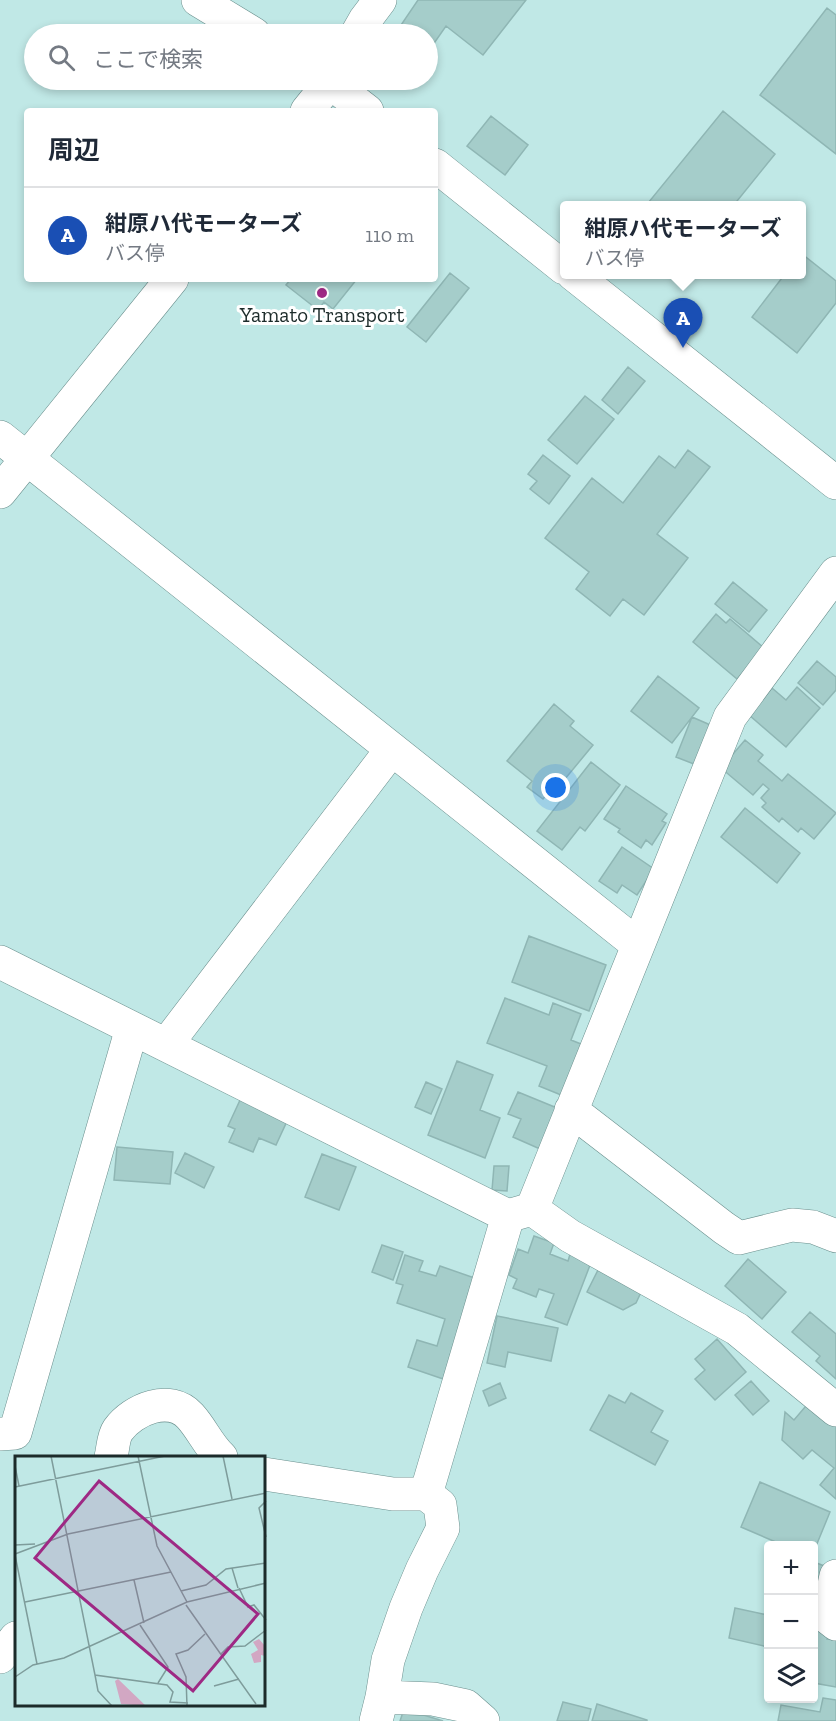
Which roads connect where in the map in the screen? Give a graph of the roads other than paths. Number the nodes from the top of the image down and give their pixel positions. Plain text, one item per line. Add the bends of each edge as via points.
1 (198, 0) edge
2 (380, 0) edge
3 (238, 24) edge
4 (363, 24) edge
5 (323, 90) edge
6 (342, 90) edge
7 (309, 108) edge
8 (363, 108) edge
9 (438, 167) edge
10 (560, 265) edge
11 (579, 279) edge
12 (170, 282) edge
13 (0, 437) edge
14 (27, 458) junction
15 (836, 483) edge
16 (0, 492) edge
17 (836, 573) edge
18 (392, 749) junction
19 (638, 945) junction
20 (0, 962) edge
21 (132, 1028) junction
22 (166, 1045) junction
23 (571, 1110) junction
24 (520, 1212) junction
25 (836, 1236) edge
26 (836, 1410) edge
27 (0, 1434) edge
28 (111, 1456) edge
29 (220, 1456) edge
30 (266, 1474) edge
31 (426, 1494) junction
32 (836, 1576) edge
33 (836, 1624) edge
34 (15, 1639) edge
35 (0, 1657) edge
36 (379, 1709) edge
37 (483, 1721) edge

1 - 3 main road
2 - 4 main road
5 - 7 main road
6 - 8 main road
9 - 10 main road
11 - 15 main road
12 - 14 main road
13 - 14 main road
14 - 16 main road
14 - 18 main road
17 - 19 main road via 730,717
18 - 19 main road
18 - 22 main road
19 - 23 main road
20 - 21 main road
21 - 22 main road
21 - 27 main road via 15,1433
22 - 24 main road
23 - 24 main road
23 - 25 main road via 740,1238 792,1225 813,1227
24 - 26 main road via 737,1329
24 - 31 main road
28 - 29 main road via 117,1432 127,1420 158,1405 176,1406 190,1415
30 - 31 main road via 393,1494
31 - 36 main road via 440,1505 443,1528 406,1608 388,1660
32 - 33 main road via 827,1617
34 - 35 main road
36 - 37 main road via 433,1699 466,1706

